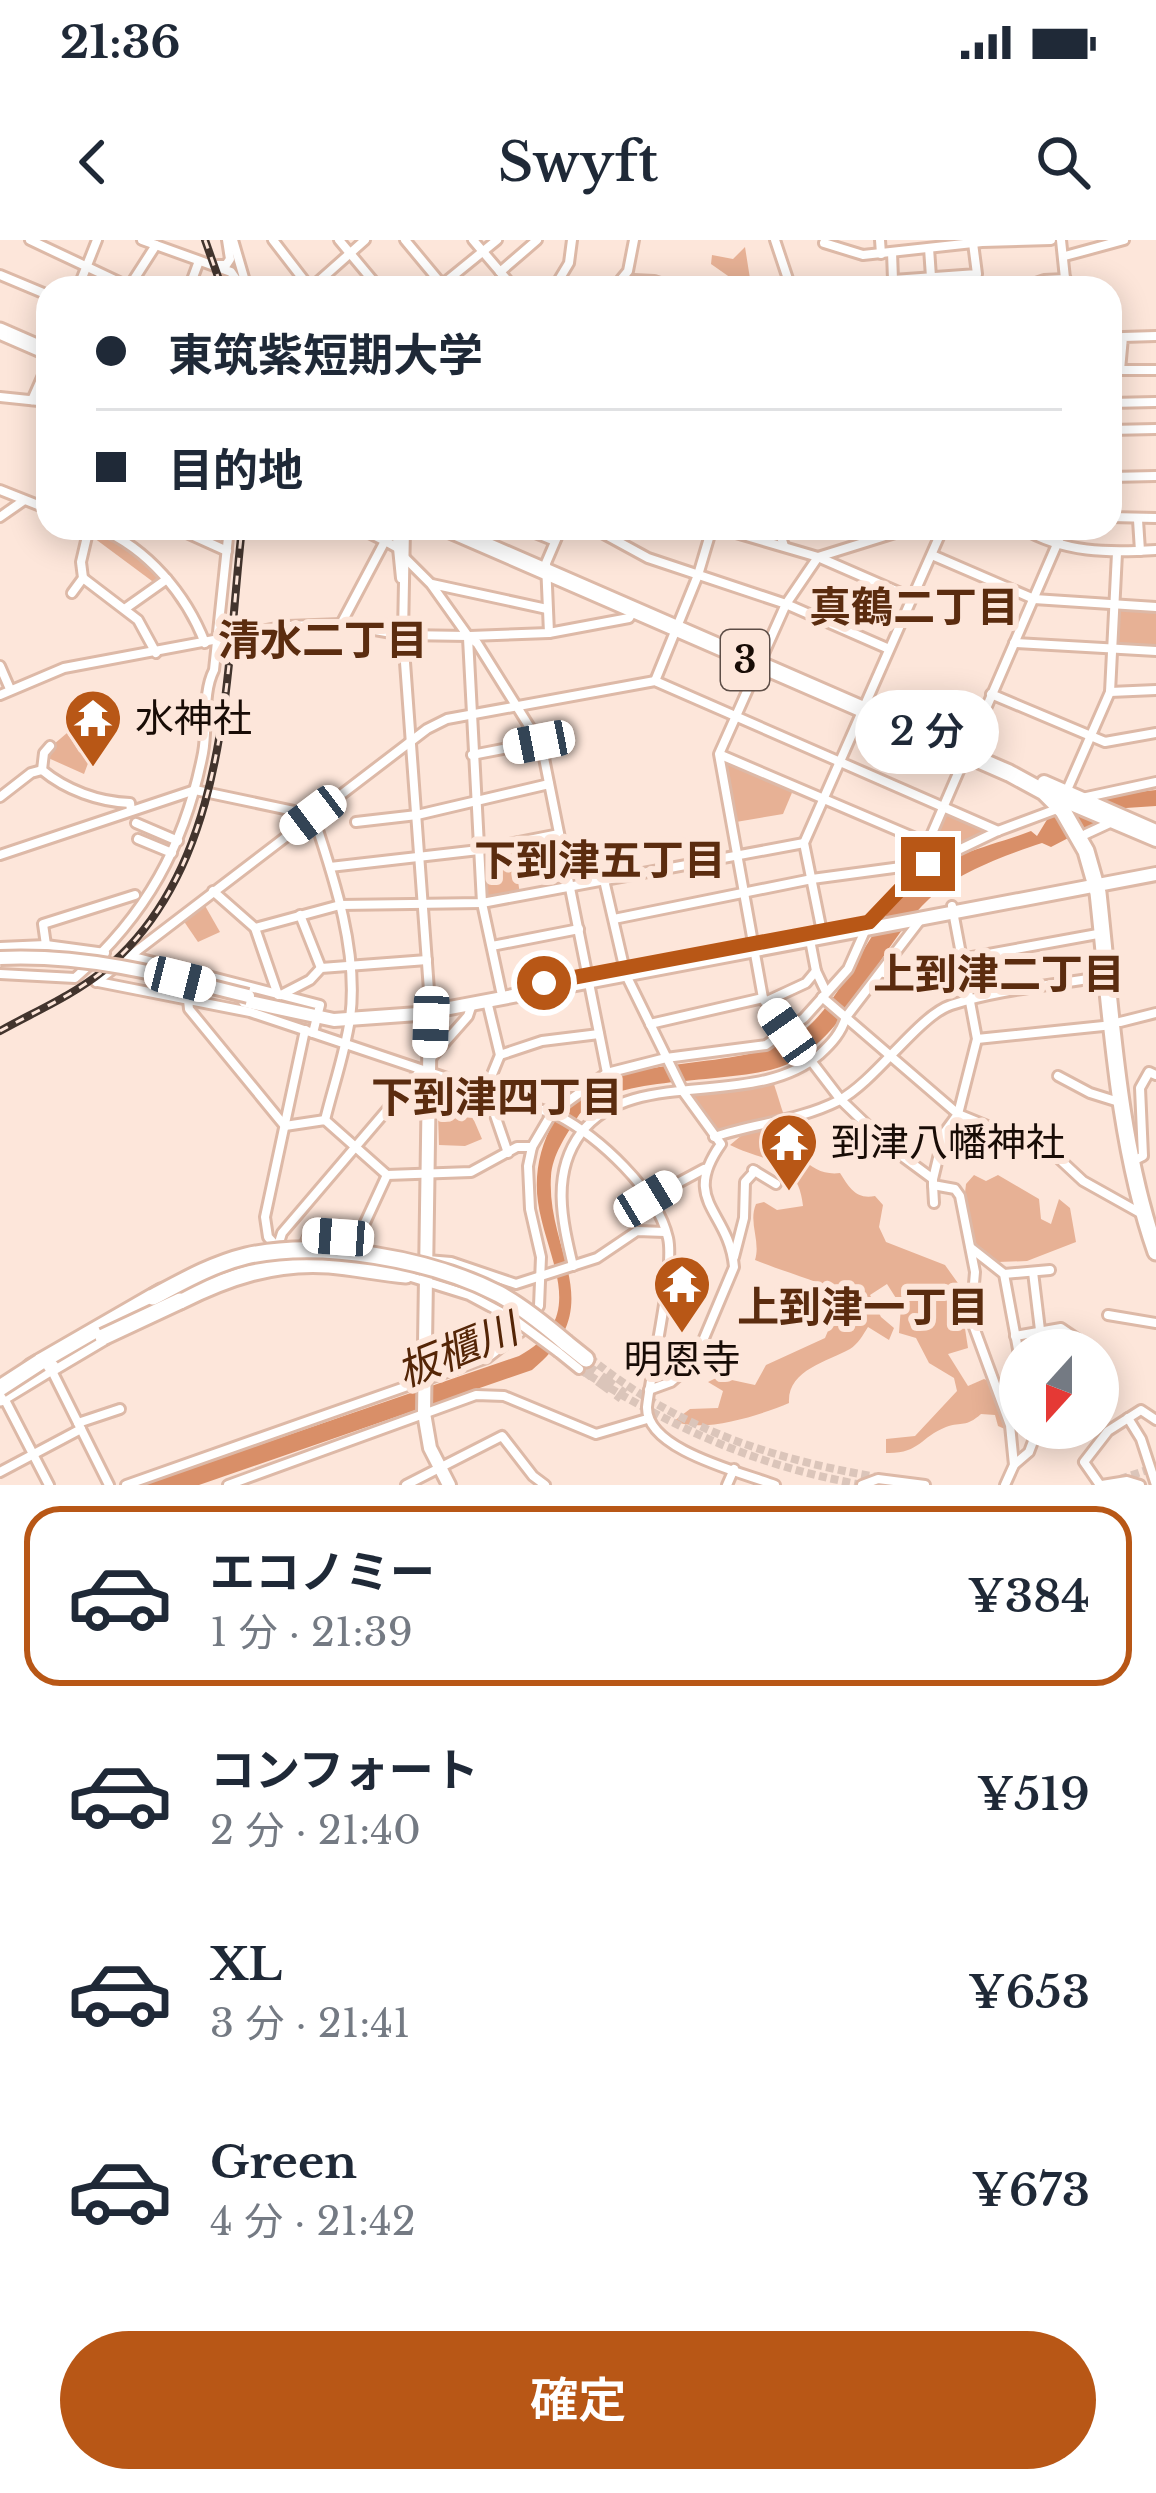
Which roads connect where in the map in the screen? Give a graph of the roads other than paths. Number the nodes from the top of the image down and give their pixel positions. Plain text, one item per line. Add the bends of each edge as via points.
1 (30, 240) edge
2 (97, 240) edge
3 (142, 240) edge
4 (230, 240) edge
5 (273, 240) edge
6 (339, 240) edge
7 (364, 240) edge
8 (405, 240) edge
9 (473, 240) edge
10 (497, 240) edge
11 (537, 240) edge
12 (572, 240) edge
13 (634, 240) edge
14 (775, 240) edge
15 (880, 240) edge
16 (1051, 240) edge
17 (1061, 240) edge
18 (1124, 240) edge
19 (978, 242) edge
20 (824, 243) dead end
21 (842, 243) edge
22 (944, 243) edge
23 (156, 245) junction
24 (169, 245) edge
25 (912, 245) edge
26 (928, 248) junction
27 (350, 253) junction
28 (484, 253) junction
29 (886, 253) junction
30 (1065, 256) junction
31 (200, 261) junction
32 (86, 266) junction
33 (500, 272) junction
34 (0, 275) edge
35 (82, 276) edge
36 (106, 276) edge
37 (138, 276) edge
38 (194, 276) edge
39 (235, 276) edge
40 (241, 276) edge
41 (301, 276) edge
42 (324, 276) edge
43 (369, 276) edge
44 (433, 276) edge
45 (456, 276) edge
46 (504, 276) edge
47 (561, 276) edge
48 (631, 276) edge
49 (788, 276) edge
50 (892, 276) edge
51 (932, 276) edge
52 (947, 276) edge
53 (1066, 276) edge
54 (36, 290) edge
55 (0, 327) edge
56 (1156, 336) edge
57 (1122, 341) edge
58 (36, 343) edge
59 (1122, 370) edge
60 (1156, 370) edge
61 (36, 391) edge
62 (0, 397) edge
63 (32, 400) junction
64 (36, 400) edge
65 (1156, 402) edge
66 (1122, 403) edge
67 (1156, 429) edge
68 (1122, 430) edge
69 (1156, 476) edge
70 (1122, 477) edge
71 (0, 490) edge
72 (25, 500) junction
73 (36, 504) edge
74 (0, 517) edge
75 (1122, 518) edge
76 (1156, 518) edge
77 (1138, 520) junction
78 (86, 540) edge
79 (120, 540) edge
80 (203, 540) edge
81 (227, 540) edge
82 (401, 540) edge
83 (477, 540) edge
84 (491, 540) edge
85 (614, 540) edge
86 (711, 540) edge
87 (761, 540) edge
88 (782, 540) edge
89 (873, 540) edge
90 (938, 540) edge
91 (1049, 540) edge
92 (1060, 540) edge
93 (385, 541) joint
94 (555, 541) edge
95 (784, 546) junction
96 (1058, 546) junction
97 (226, 550) junction
98 (1156, 550) edge
99 (1140, 551) junction
100 (1117, 553) junction
101 (400, 554) junction
102 (932, 555) junction
103 (818, 557) junction
104 (546, 567) junction
105 (698, 574) junction
106 (83, 578) junction
107 (167, 579) junction
108 (431, 584) junction
109 (72, 593) dead end
110 (912, 598) junction
111 (1034, 599) junction
112 (786, 604) junction
113 (1115, 604) junction
114 (1156, 607) edge
115 (126, 608) junction
116 (547, 609) junction
117 (633, 610) junction
118 (341, 624) junction
119 (678, 626) junction
120 (550, 633) junction
121 (403, 635) junction
122 (468, 636) junction
123 (210, 642) junction
124 (1014, 643) junction
125 (890, 649) junction
126 (1113, 649) junction
127 (1156, 651) edge
128 (156, 653) junction
129 (759, 661) junction
130 (0, 666) edge
131 (655, 681) junction
132 (10, 689) junction
133 (1156, 690) edge
134 (1110, 692) junction
135 (0, 694) edge
136 (992, 694) junction
137 (518, 706) junction
138 (864, 708) junction
139 (470, 716) junction
140 (735, 716) junction
141 (1156, 734) edge
142 (1091, 737) junction
143 (411, 741) junction
144 (539, 742) junction
145 (50, 746) dead end
146 (966, 752) junction
147 (719, 754) junction
148 (472, 755) junction
149 (840, 763) junction
150 (42, 770) junction
151 (1156, 782) edge
152 (549, 784) junction
153 (195, 790) junction
154 (0, 797) edge
155 (825, 798) junction
156 (476, 799) junction
157 (1072, 803) junction
158 (943, 808) junction
159 (131, 810) junction
160 (313, 815) junction
161 (417, 815) junction
162 (1114, 819) junction
163 (356, 822) dead end
164 (136, 823) dead end
165 (998, 831) junction
166 (1081, 832) junction
167 (559, 834) junction
168 (1156, 836) edge
169 (138, 839) dead end
170 (178, 842) junction
171 (804, 842) junction
172 (927, 843) junction
173 (479, 850) junction
174 (172, 853) junction
175 (0, 855) edge
176 (739, 855) junction
177 (420, 856) junction
178 (919, 862) junction
179 (331, 867) junction
180 (1156, 870) edge
181 (812, 879) junction
182 (604, 880) junction
183 (1099, 881) junction
184 (571, 886) junction
185 (213, 891) junction
186 (744, 893) junction
187 (135, 895) dead end
188 (423, 903) junction
189 (482, 903) junction
190 (340, 905) junction
191 (952, 909) junction
192 (300, 915) junction
193 (919, 917) junction
194 (614, 919) junction
195 (871, 925) junction
196 (255, 928) junction
197 (579, 929) junction
198 (1103, 933) junction
199 (816, 936) junction
200 (46, 945) junction
201 (492, 946) junction
202 (0, 947) edge
203 (753, 948) junction
204 (105, 952) junction
205 (129, 955) junction
206 (0, 961) edge
207 (427, 961) junction
208 (961, 961) junction
209 (348, 966) junction
210 (321, 968) junction
211 (816, 971) junction
212 (624, 972) junction
213 (0, 974) edge
214 (882, 974) junction
215 (1108, 976) junction
216 (588, 979) junction
217 (501, 991) junction
218 (279, 996) junction
219 (825, 996) junction
220 (188, 999) junction
221 (764, 1000) junction
222 (487, 1001) junction
223 (969, 1001) junction
224 (472, 1004) junction
225 (430, 1008) junction
226 (1156, 1012) edge
227 (320, 1016) junction
228 (845, 1016) junction
229 (350, 1018) junction
230 (650, 1024) junction
231 (1117, 1024) junction
232 (309, 1032) junction
233 (787, 1032) junction
234 (599, 1034) junction
235 (977, 1039) junction
236 (344, 1043) junction
237 (500, 1055) junction
238 (892, 1057) junction
239 (667, 1061) junction
240 (811, 1062) junction
241 (427, 1067) junction
242 (607, 1073) junction
243 (1156, 1075) edge
244 (1058, 1076) dead end
245 (486, 1088) junction
246 (682, 1090) junction
247 (841, 1100) junction
248 (1124, 1103) junction
249 (554, 1114) junction
250 (958, 1114) junction
251 (325, 1120) junction
252 (285, 1126) junction
253 (581, 1127) junction
254 (714, 1137) junction
255 (354, 1145) junction
256 (532, 1147) junction
257 (508, 1153) junction
258 (1137, 1159) junction
259 (704, 1169) junction
260 (428, 1174) junction
261 (386, 1175) junction
262 (933, 1182) junction
263 (776, 1184) dead end
264 (648, 1199) junction
265 (934, 1203) dead end
266 (1149, 1221) edge
267 (666, 1232) junction
268 (304, 1246) junction
269 (277, 1247) junction
270 (968, 1247) junction
271 (1156, 1252) edge
272 (407, 1257) junction
273 (733, 1258) junction
274 (427, 1260) junction
275 (274, 1262) junction
276 (573, 1266) junction
277 (1050, 1270) dead end
278 (1033, 1272) junction
279 (546, 1274) junction
280 (1004, 1274) junction
281 (406, 1275) junction
282 (426, 1280) junction
283 (153, 1297) junction
284 (1108, 1315) dead end
285 (487, 1320) dead end
286 (1156, 1322) edge
287 (1014, 1329) edge
288 (1040, 1329) edge
289 (103, 1337) junction
290 (564, 1346) junction
291 (487, 1358) junction
292 (584, 1363) tunnel mouth
293 (44, 1369) junction
294 (425, 1381) junction
295 (649, 1390) junction
296 (1, 1393) edge
297 (999, 1393) edge
298 (120, 1408) dead end
299 (424, 1412) junction
300 (1128, 1418) junction
301 (646, 1419) junction
302 (1156, 1420) edge
303 (80, 1426) junction
304 (1012, 1449) edge
305 (1030, 1449) edge
306 (33, 1454) junction
307 (1152, 1459) edge
308 (1014, 1465) junction
309 (734, 1469) junction
310 (440, 1470) junction
311 (0, 1472) edge
312 (909, 1484) edge
313 (50, 1485) edge
314 (109, 1485) edge
315 (126, 1485) edge
316 (228, 1485) edge
317 (406, 1485) edge
318 (449, 1485) edge
319 (545, 1485) edge
320 (728, 1485) edge
321 (776, 1485) edge
322 (862, 1485) edge
323 (926, 1485) edge
324 (1005, 1485) edge
325 (1101, 1485) edge
326 (1140, 1485) edge
327 (1156, 1485) edge

1 - 32 street
2 - 32 street
3 - 23 street
4 - 31 street via 226,265
4 - 40 street
5 - 41 street
6 - 27 street
7 - 27 street
8 - 44 street
9 - 28 street
10 - 28 street
11 - 33 street
12 - 47 street
13 - 48 street
14 - 49 street
15 - 29 street
16 - 19 street
17 - 30 street
18 - 30 street
19 - 22 street
19 - 52 street via 977,274
20 - 21 street
21 - 29 street via 863,255
22 - 26 street
23 - 24 street
23 - 37 street
24 - 31 street
25 - 26 street
25 - 29 street
26 - 51 street
27 - 42 street
27 - 43 street
28 - 33 street
28 - 45 street
29 - 50 street
30 - 53 street
31 - 38 street
31 - 39 street
32 - 35 street
32 - 36 street
33 - 46 street
34 - 54 street
55 - 58 highway
56 - 57 street
59 - 60 street
61 - 63 street
62 - 63 street
63 - 64 street
65 - 66 street
67 - 68 street
69 - 70 street
71 - 72 street
72 - 73 street
72 - 74 street
75 - 77 street
76 - 77 street
77 - 99 street
78 - 106 street
79 - 107 street
80 - 97 street
81 - 97 street
82 - 101 street
83 - 104 highway, 3
84 - 104 highway, 3
85 - 105 street
86 - 105 street
87 - 95 street
88 - 95 street
89 - 103 street
90 - 102 street
91 - 96 street
92 - 96 street
93 - 101 street
93 - 118 street
94 - 104 street
95 - 103 street
96 - 100 street
96 - 111 street
97 - 123 street
98 - 99 street
99 - 100 street
100 - 113 street
101 - 108 street
101 - 121 street
102 - 110 street
102 - 111 street
103 - 110 street
103 - 112 street
104 - 116 street
104 - 117 highway, 3
104 - 119 highway, 3
105 - 112 street
105 - 119 street
106 - 109 street
106 - 115 street
107 - 115 street
107 - 123 street
108 - 116 street
108 - 122 street
110 - 125 street
111 - 113 street
111 - 124 street
112 - 125 street
112 - 129 street
113 - 114 street
113 - 126 street
115 - 128 street
116 - 120 street
117 - 119 highway, 3
117 - 120 street
118 - 121 street
118 - 123 street
119 - 129 highway, 3
119 - 131 street
120 - 122 street
121 - 122 street
121 - 143 street
122 - 137 street
122 - 139 street
123 - 128 street
123 - 153 street via 214,670
124 - 126 street
124 - 136 street
125 - 138 street
126 - 127 street
126 - 134 street
128 - 132 street via 64,668
129 - 138 highway, 3
129 - 140 street
130 - 132 street
131 - 137 street
131 - 140 street
132 - 135 street
133 - 134 street
134 - 142 street
136 - 142 street
136 - 146 street
137 - 139 street
137 - 144 street
138 - 146 highway, 3
138 - 149 street
139 - 143 street via 447,719
139 - 148 street
140 - 147 street
140 - 149 street
141 - 142 street
142 - 157 street
143 - 160 street
143 - 161 street
144 - 148 street
144 - 152 street
145 - 150 street
146 - 157 highway, 3
146 - 158 street
147 - 155 street
147 - 176 street
148 - 156 street
149 - 155 street
149 - 158 street
150 - 154 street
150 - 159 street via 64,787 130,802
151 - 157 street
152 - 156 street
152 - 167 street
153 - 159 street
153 - 160 street
153 - 170 street
155 - 171 street
155 - 172 street
156 - 161 street
156 - 173 street
157 - 162 main road
157 - 165 street
157 - 166 highway, 3
158 - 165 street
158 - 172 street
159 - 175 street
160 - 179 street
160 - 185 street
161 - 163 street
161 - 177 street
162 - 166 street
162 - 168 main road
164 - 170 street
165 - 178 street
166 - 183 highway, 3
167 - 173 street
167 - 184 street
169 - 174 street
170 - 174 street
171 - 176 street
171 - 181 street
172 - 178 street
173 - 177 street
173 - 189 street
174 - 204 street
176 - 182 street
176 - 186 street
177 - 179 street
177 - 188 street
178 - 181 street
178 - 195 street
179 - 190 street
180 - 183 main road
181 - 186 street
181 - 199 street
182 - 184 street
182 - 194 street
183 - 191 main road
183 - 198 highway, 3
183 - 231 highway, 3
184 - 189 street
184 - 197 street
185 - 196 street
185 - 205 street
186 - 194 street
186 - 203 street
187 - 200 street via 43,924
188 - 189 street
188 - 190 street
188 - 207 street
189 - 201 street
190 - 192 street
190 - 209 street
191 - 193 main road
191 - 208 street
192 - 196 street
192 - 210 street
193 - 195 main road
193 - 214 street
194 - 212 street
195 - 199 main road
195 - 219 street
196 - 218 street
197 - 201 street
197 - 216 street
198 - 208 street
198 - 215 highway, 3
199 - 203 main road
199 - 211 street
200 - 202 street
200 - 204 street
201 - 217 street
203 - 212 main road
203 - 221 street
204 - 213 street via 75,978
205 - 218 street
205 - 220 street via 96,982
206 - 227 main road, bridge via 40,956 116,964
207 - 209 street
207 - 225 street
208 - 214 street
208 - 223 street
209 - 210 street
209 - 229 street
210 - 218 street
211 - 219 street
211 - 221 street
212 - 216 main road
212 - 230 street
214 - 228 street
215 - 223 street
215 - 231 highway, 3
216 - 217 main road
216 - 222 main road
216 - 234 street
217 - 225 main road
218 - 227 street via 320,1005
219 - 228 street
219 - 233 street
220 - 232 street
220 - 252 street
221 - 230 street
221 - 233 street
222 - 224 main road
222 - 237 street
223 - 235 street
223 - 238 street via 938,1012
224 - 225 main road
224 - 241 street
225 - 229 main road
225 - 241 main road
226 - 231 street
227 - 229 main road
227 - 232 street
228 - 238 street
228 - 240 street via 842,1031
229 - 236 street
230 - 239 street
231 - 235 street
231 - 248 highway, 3
231 - 258 highway, 3
232 - 236 street
232 - 252 street
233 - 239 street via 766,1045
233 - 240 street
234 - 237 street
234 - 242 street
235 - 250 street
236 - 241 street
236 - 251 street
237 - 245 street
238 - 247 street
238 - 250 street
239 - 242 street
239 - 246 street
240 - 246 street via 793,1074
240 - 247 street
241 - 245 street
241 - 255 street
241 - 260 main road
242 - 249 street
243 - 258 street via 1149,1072 1140,1088
244 - 248 street
245 - 249 street
245 - 257 street
246 - 253 street via 604,1109
246 - 254 street
247 - 254 street
247 - 262 street
248 - 266 highway, 3
249 - 253 street
249 - 256 street
250 - 262 street via 944,1133
250 - 266 street via 1053,1153
251 - 252 street
251 - 255 street
252 - 269 street via 265,1217
253 - 264 street
253 - 276 street via 561,1181
254 - 259 street via 721,1144
255 - 261 street
255 - 269 street
256 - 257 street
256 - 279 street via 527,1184
257 - 260 street via 471,1172
258 - 266 highway, 3
259 - 264 street
259 - 273 street via 702,1188
260 - 261 street
260 - 274 main road
261 - 268 street via 357,1240 309,1235
262 - 265 street
262 - 270 street via 960,1196
263 - 273 street via 753,1170 745,1182
264 - 267 street
266 - 271 highway, 3
267 - 276 street via 637,1231
267 - 295 street
268 - 269 street
268 - 272 street
269 - 275 street
269 - 296 street via 171,1290
270 - 280 street
270 - 297 street via 971,1319
272 - 274 street
272 - 283 highway, bridge via 301,1242 250,1248 199,1267
273 - 295 street via 694,1362
274 - 279 street via 508,1284
274 - 282 main road
274 - 290 street, bridge via 524,1303
275 - 281 street
275 - 293 street via 187,1293
276 - 279 street
277 - 278 street
278 - 280 street
278 - 288 street
279 - 291 street via 533,1319
280 - 287 street
281 - 282 street
281 - 289 highway, bridge via 295,1265 237,1275
282 - 290 street, bridge
282 - 294 main road
283 - 290 highway, bridge via 245,1257 333,1252 467,1280 516,1305
283 - 293 highway
284 - 286 street
285 - 291 street
289 - 290 highway, bridge via 227,1271 293,1257 352,1260 465,1285
289 - 293 highway
290 - 292 highway
291 - 294 street
293 - 296 highway, bridge
293 - 303 street
294 - 299 main road
294 - 315 street
295 - 301 street
296 - 306 street
298 - 303 street
299 - 301 street via 486,1393 596,1434
299 - 310 main road
299 - 316 street
300 - 302 street via 1141,1410
300 - 307 street
300 - 325 street via 1085,1457
301 - 309 street via 662,1440
303 - 306 street
303 - 314 street
304 - 308 street
305 - 308 street
306 - 311 street
306 - 313 street
307 - 327 street
308 - 324 street
309 - 320 street
309 - 321 street
310 - 317 street
310 - 318 main road
310 - 319 street via 502,1436
312 - 322 street
312 - 323 street
325 - 326 street

